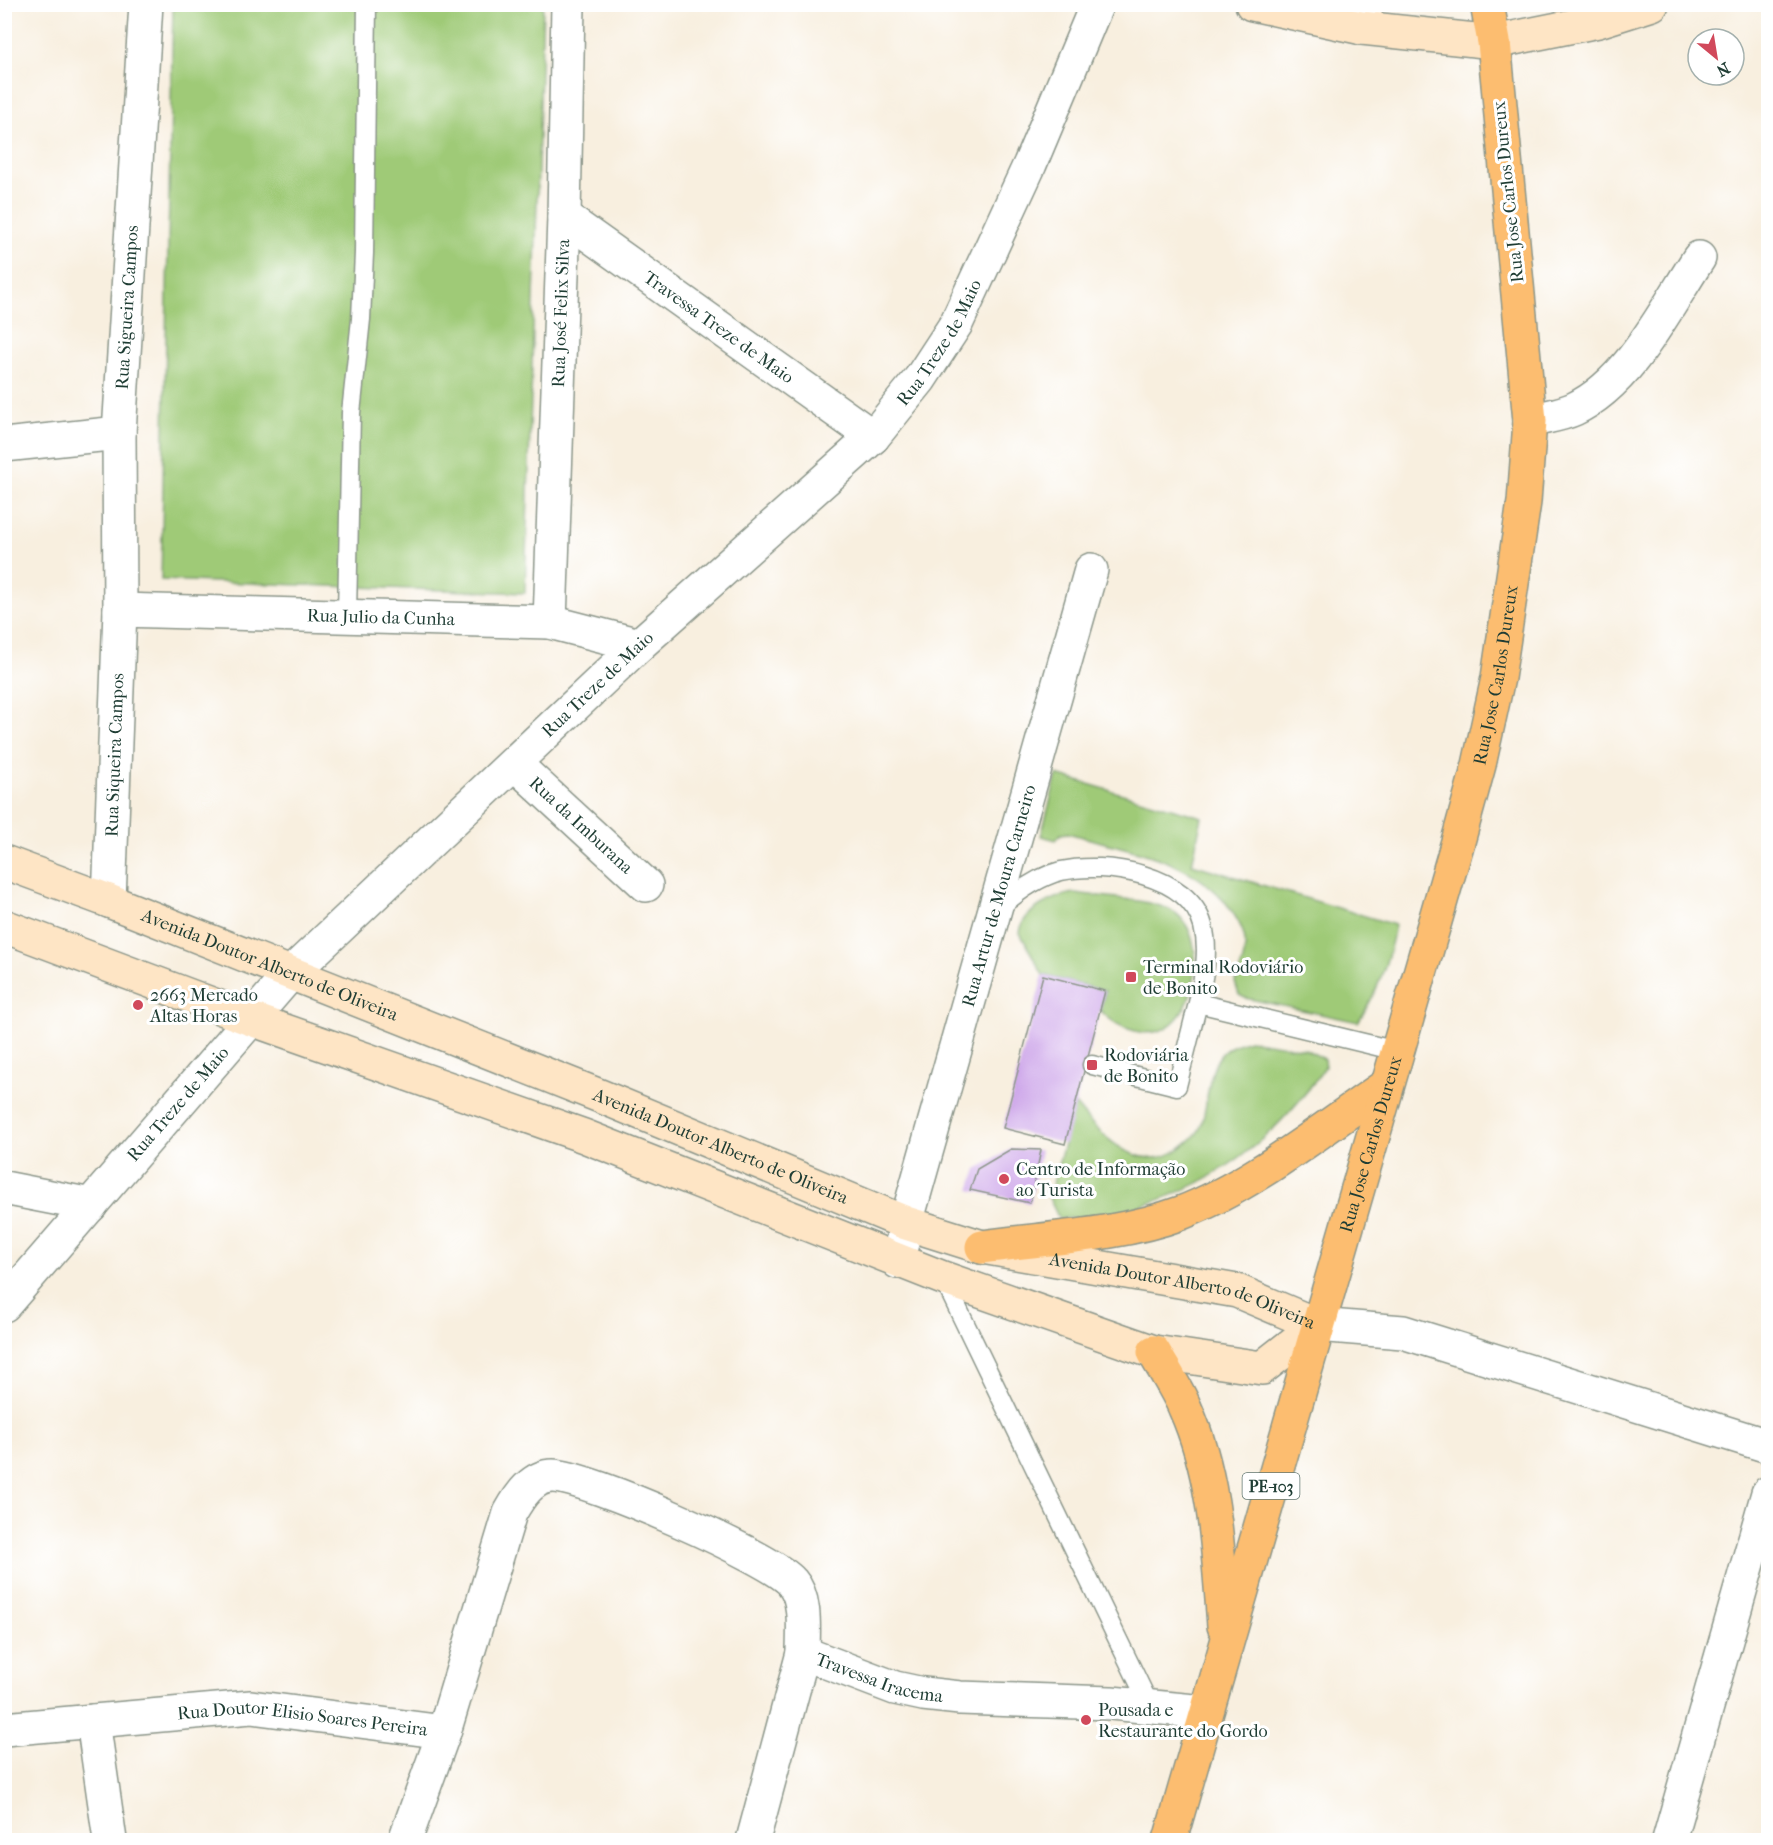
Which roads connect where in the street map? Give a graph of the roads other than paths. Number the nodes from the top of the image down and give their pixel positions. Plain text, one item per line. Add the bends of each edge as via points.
1 (146, 4) edge
2 (367, 4) edge
3 (568, 4) edge
4 (1097, 4) edge
5 (1252, 4) edge
6 (1487, 4) edge
7 (1652, 4) edge
8 (1364, 16) edge
9 (1494, 42) junction
10 (564, 217) junction
11 (1699, 258) dead end
12 (1530, 421) junction
13 (119, 433) junction
14 (873, 437) junction
15 (4, 445) edge
16 (1091, 570) dead end
17 (120, 610) junction
18 (347, 616) junction
19 (550, 622) junction
20 (639, 645) junction
21 (515, 764) junction
22 (4, 862) edge
23 (646, 885) dead end
24 (109, 901) junction
25 (995, 910) junction
26 (4, 926) edge
27 (290, 974) junction
28 (1198, 1003) junction
29 (251, 1019) junction
30 (1397, 1051) junction
31 (1092, 1065) dead end
32 (1387, 1085) junction
33 (600, 1096) junction
34 (584, 1136) junction
35 (4, 1188) edge
36 (91, 1205) junction
37 (906, 1223) junction
38 (982, 1247) junction
39 (898, 1262) junction
40 (943, 1278) junction
41 (4, 1305) edge
42 (1317, 1325) junction
43 (1154, 1352) junction
44 (1768, 1446) edge
45 (1768, 1493) edge
46 (500, 1546) joint
47 (1226, 1648) junction
48 (803, 1653) junction
49 (1150, 1706) junction
50 (1205, 1712) junction
51 (93, 1721) junction
52 (4, 1729) edge
53 (444, 1732) junction
54 (110, 1840) edge
55 (405, 1840) edge
56 (753, 1840) edge
57 (1170, 1840) edge
58 (1670, 1840) edge

1 - 13 street, Rua Sigueira Campos
2 - 18 lane via 362,292 351,413
3 - 10 street, Rua José Felix Silva
4 - 14 street, Rua Treze de Maio via 1025,175 956,324 920,379
5 - 8 street
6 - 9 main road, Rua Jose Carlos Dureux
7 - 9 street via 1598,21
8 - 9 street
9 - 12 main road, Rua Jose Carlos Dureux
10 - 14 street, Travessa Treze de Maio
10 - 19 street, Rua José Felix Silva
11 - 12 street via 1628,364 1605,390 1574,410
12 - 30 main road, Rua Jose Carlos Dureux via 1524,502 1498,678 1479,765
13 - 15 street
13 - 17 street, Rua Sigueira Campos
14 - 20 street, Rua Treze de Maio
16 - 25 street, Rua Artur de Moura Carneiro
17 - 18 street, Rua Julio da Cunha
17 - 24 street, Rua Siqueira Campos
18 - 19 street, Rua Julio da Cunha
19 - 20 street, Rua Julio da Cunha
20 - 21 street, Rua Treze de Maio
21 - 23 street, Rua da Imburana
21 - 27 street, Rua Treze de Maio
22 - 24 street, Avenida Doutor Alberto de Oliveira
24 - 27 street, Avenida Doutor Alberto de Oliveira
25 - 28 lane via 1028,885 1061,872 1095,867 1124,869 1151,878 1176,891 1203,924 1206,966
25 - 37 street, Rua Artur de Moura Carneiro
26 - 29 street, Avenida Doutor Alberto de Oliveira
27 - 29 street, Rua Treze de Maio
27 - 33 street, Avenida Doutor Alberto de Oliveira
28 - 30 lane
28 - 31 lane via 1177,1086
29 - 34 street, Avenida Doutor Alberto de Oliveira
29 - 36 street, Rua Treze de Maio
30 - 32 main road, Rua Jose Carlos Dureux
32 - 38 main road via 1220,1196 1179,1214 1118,1229
32 - 42 main road, Rua Jose Carlos Dureux
33 - 34 street
33 - 37 street, Avenida Doutor Alberto de Oliveira
34 - 39 street, Avenida Doutor Alberto de Oliveira
35 - 36 street
36 - 41 street, Rua Treze de Maio
37 - 38 street, Avenida Doutor Alberto de Oliveira
37 - 39 street, Rua Artur de Moura Carneiro
38 - 42 street, Avenida Doutor Alberto de Oliveira via 1237,1291
39 - 40 street, Avenida Doutor Alberto de Oliveira
40 - 43 street, Avenida Doutor Alberto de Oliveira
40 - 49 lane
42 - 43 street, Avenida Doutor Alberto de Oliveira via 1262,1368
42 - 44 street via 1403,1332
42 - 47 main road, PE-103
43 - 47 main road via 1185,1408 1205,1465 1216,1520
45 - 58 street
46 - 48 street, Travessa Iracema via 510,1513 534,1482 551,1476 572,1479 635,1502 777,1568 794,1584 800,1604
46 - 53 street, Rua Doutor Elisio Soares Pereira
47 - 50 main road, PE-103
48 - 49 street, Travessa Iracema via 895,1688 923,1694
48 - 56 street
49 - 50 street, Travessa Iracema
50 - 57 main road, PE-103
51 - 52 street, Rua Doutor Elisio Soares Pereira
51 - 53 street, Rua Doutor Elisio Soares Pereira via 251,1707
51 - 54 street
53 - 55 street

